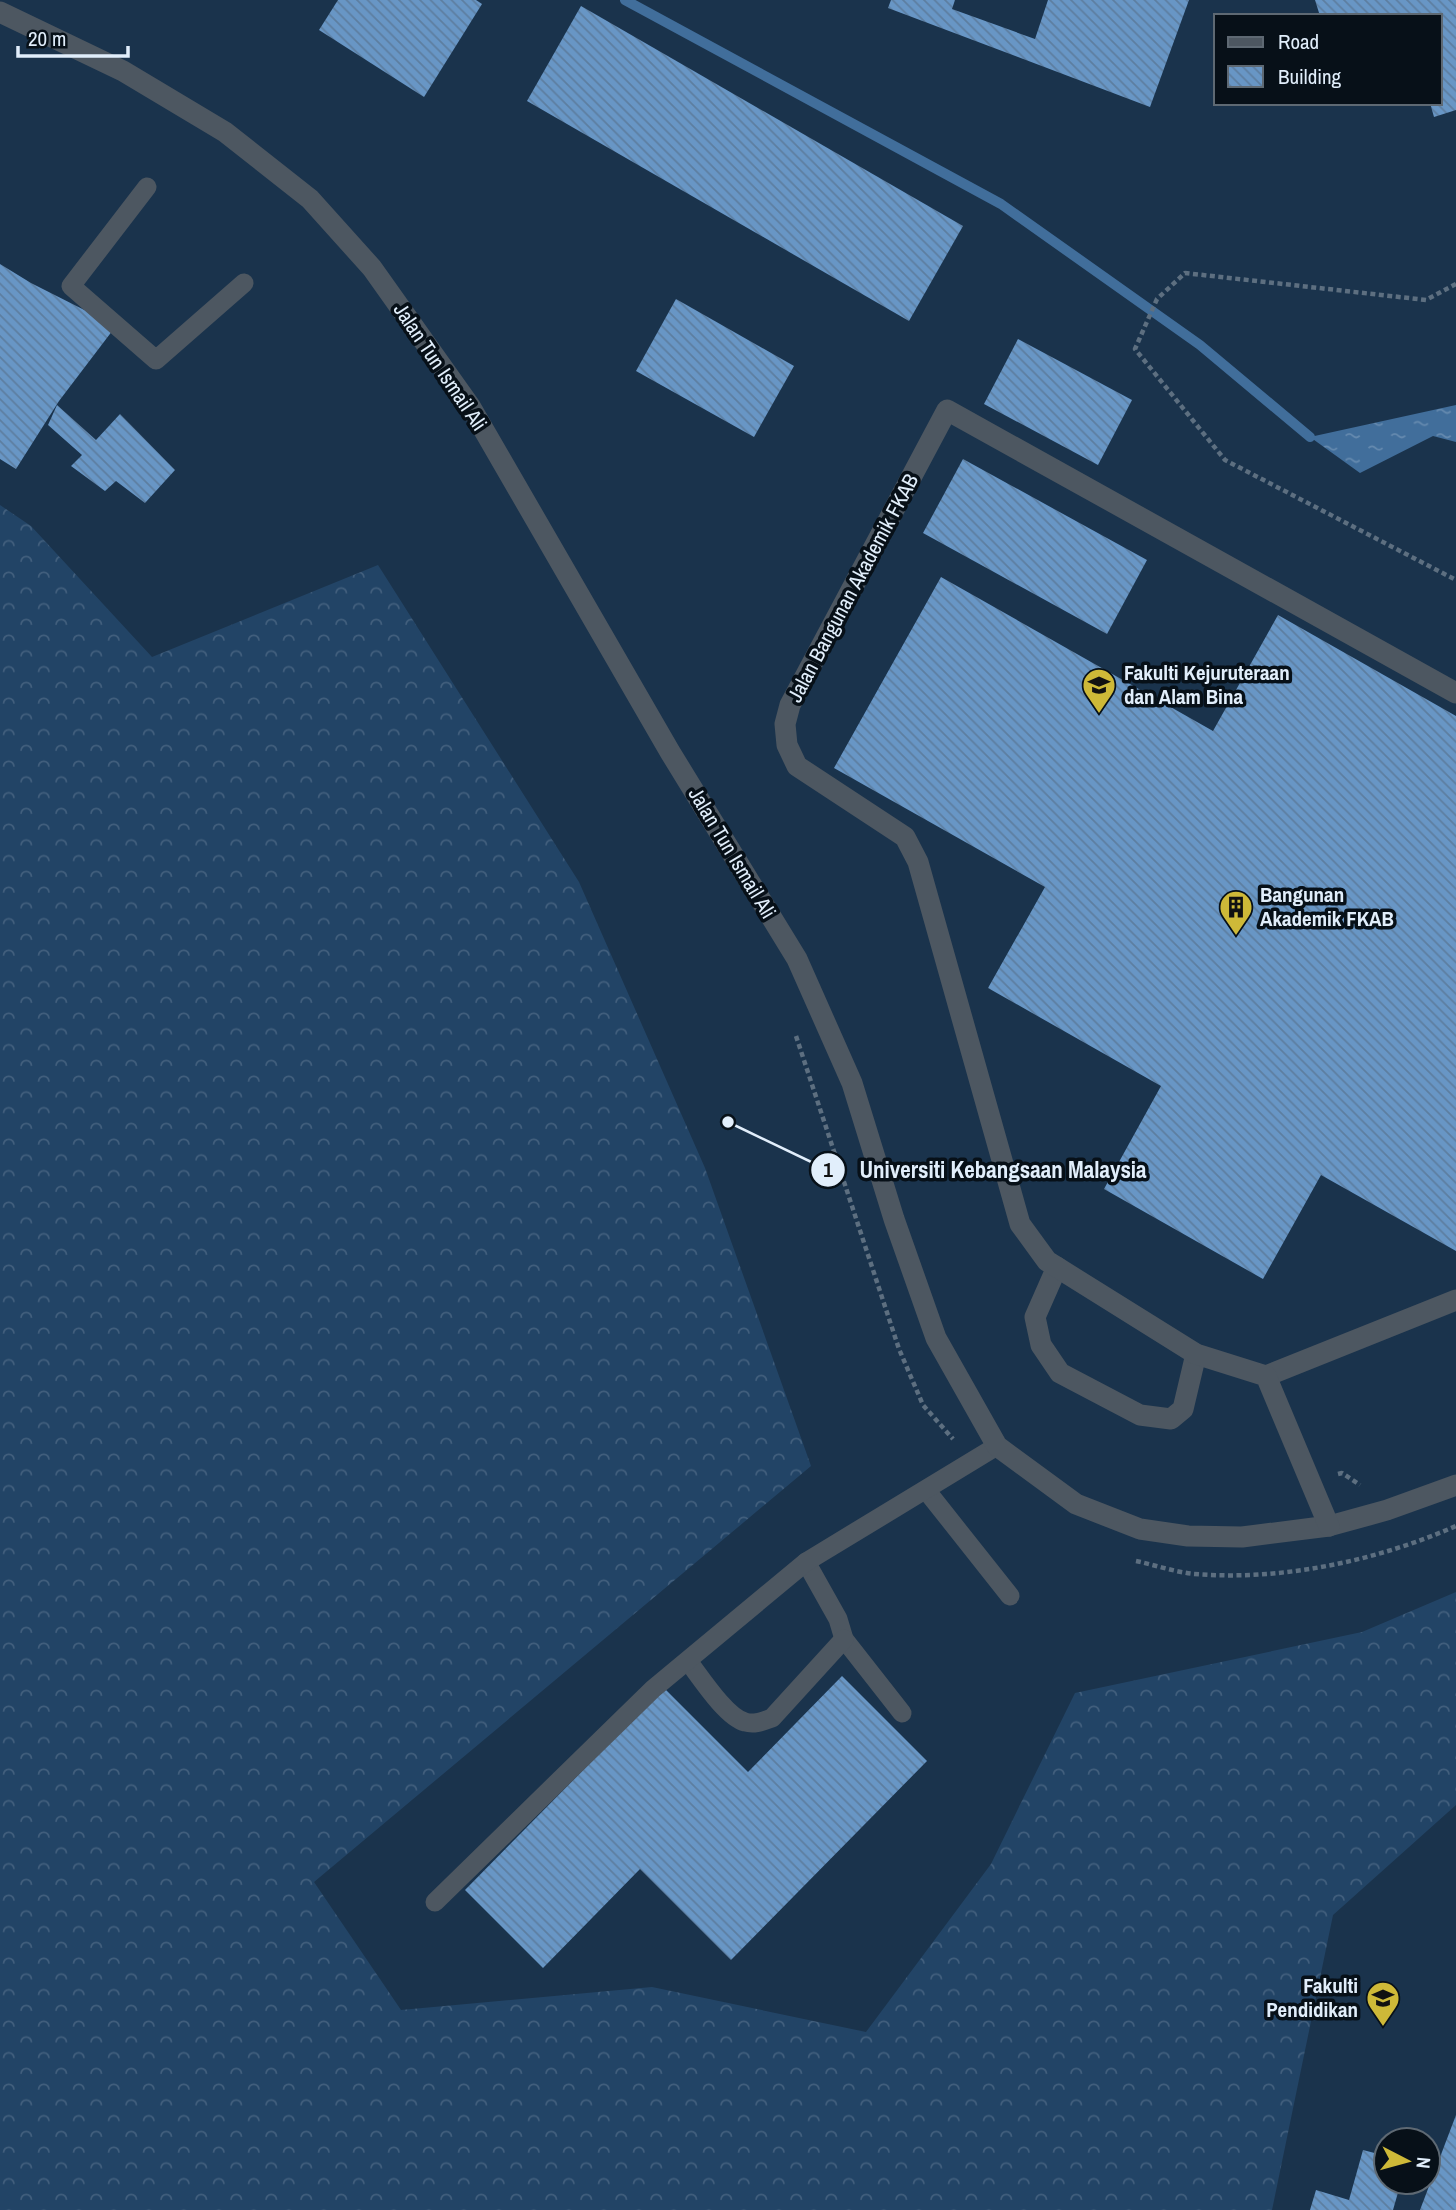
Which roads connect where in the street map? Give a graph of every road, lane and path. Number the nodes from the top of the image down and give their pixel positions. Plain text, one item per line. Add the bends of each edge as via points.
1 (0, 12) edge
2 (147, 187) dead end
3 (244, 283) dead end
4 (1456, 284) edge
5 (1456, 580) edge
6 (1456, 693) edge
7 (794, 1031) dead end
8 (1057, 1267) junction
9 (1456, 1300) edge
10 (1196, 1354) junction
11 (1266, 1376) junction
12 (998, 1446) junction
13 (974, 1460) junction
14 (1310, 1481) junction
15 (1456, 1485) edge
16 (1368, 1486) dead end
17 (926, 1490) junction
18 (1329, 1525) junction
19 (1456, 1526) edge
20 (1135, 1561) dead end
21 (806, 1562) junction
22 (1010, 1596) dead end
23 (844, 1639) junction
24 (688, 1661) junction
25 (902, 1713) dead end
26 (435, 1902) dead end

1 - 12 street, Jalan Tun Ismail Ali via 123,71 183,106 225,132 310,199 372,268 470,406 670,752 797,960 852,1083 936,1338
2 - 3 lane via 71,286 156,360
4 - 5 path via 1426,300 1185,273 1157,299 1135,349 1225,460
6 - 8 street, Jalan Bangunan Akademik FKAB via 947,410 790,705 785,724 787,745 797,766 905,837 918,862 1020,1224 1047,1261
7 - 13 path via 904,1360 923,1405
8 - 10 street, Jalan Bangunan Akademik FKAB
8 - 10 street via 1035,1317 1041,1345 1060,1373 1140,1415 1171,1419 1182,1409
9 - 11 street
10 - 11 street, Jalan Bangunan Akademik FKAB
11 - 14 street
12 - 13 lane
12 - 18 street, Jalan Tun Ismail Ali via 1076,1504 1140,1529 1241,1537
13 - 17 lane
14 - 16 path via 1342,1473 1356,1485
14 - 18 street
15 - 18 street, Jalan Tun Ismail Ali
17 - 21 lane
17 - 22 lane
19 - 20 path via 1358,1559 1285,1573 1193,1574
21 - 23 lane
21 - 24 lane
23 - 24 lane via 772,1718 758,1724 732,1715
23 - 25 lane
24 - 26 lane via 653,1689

